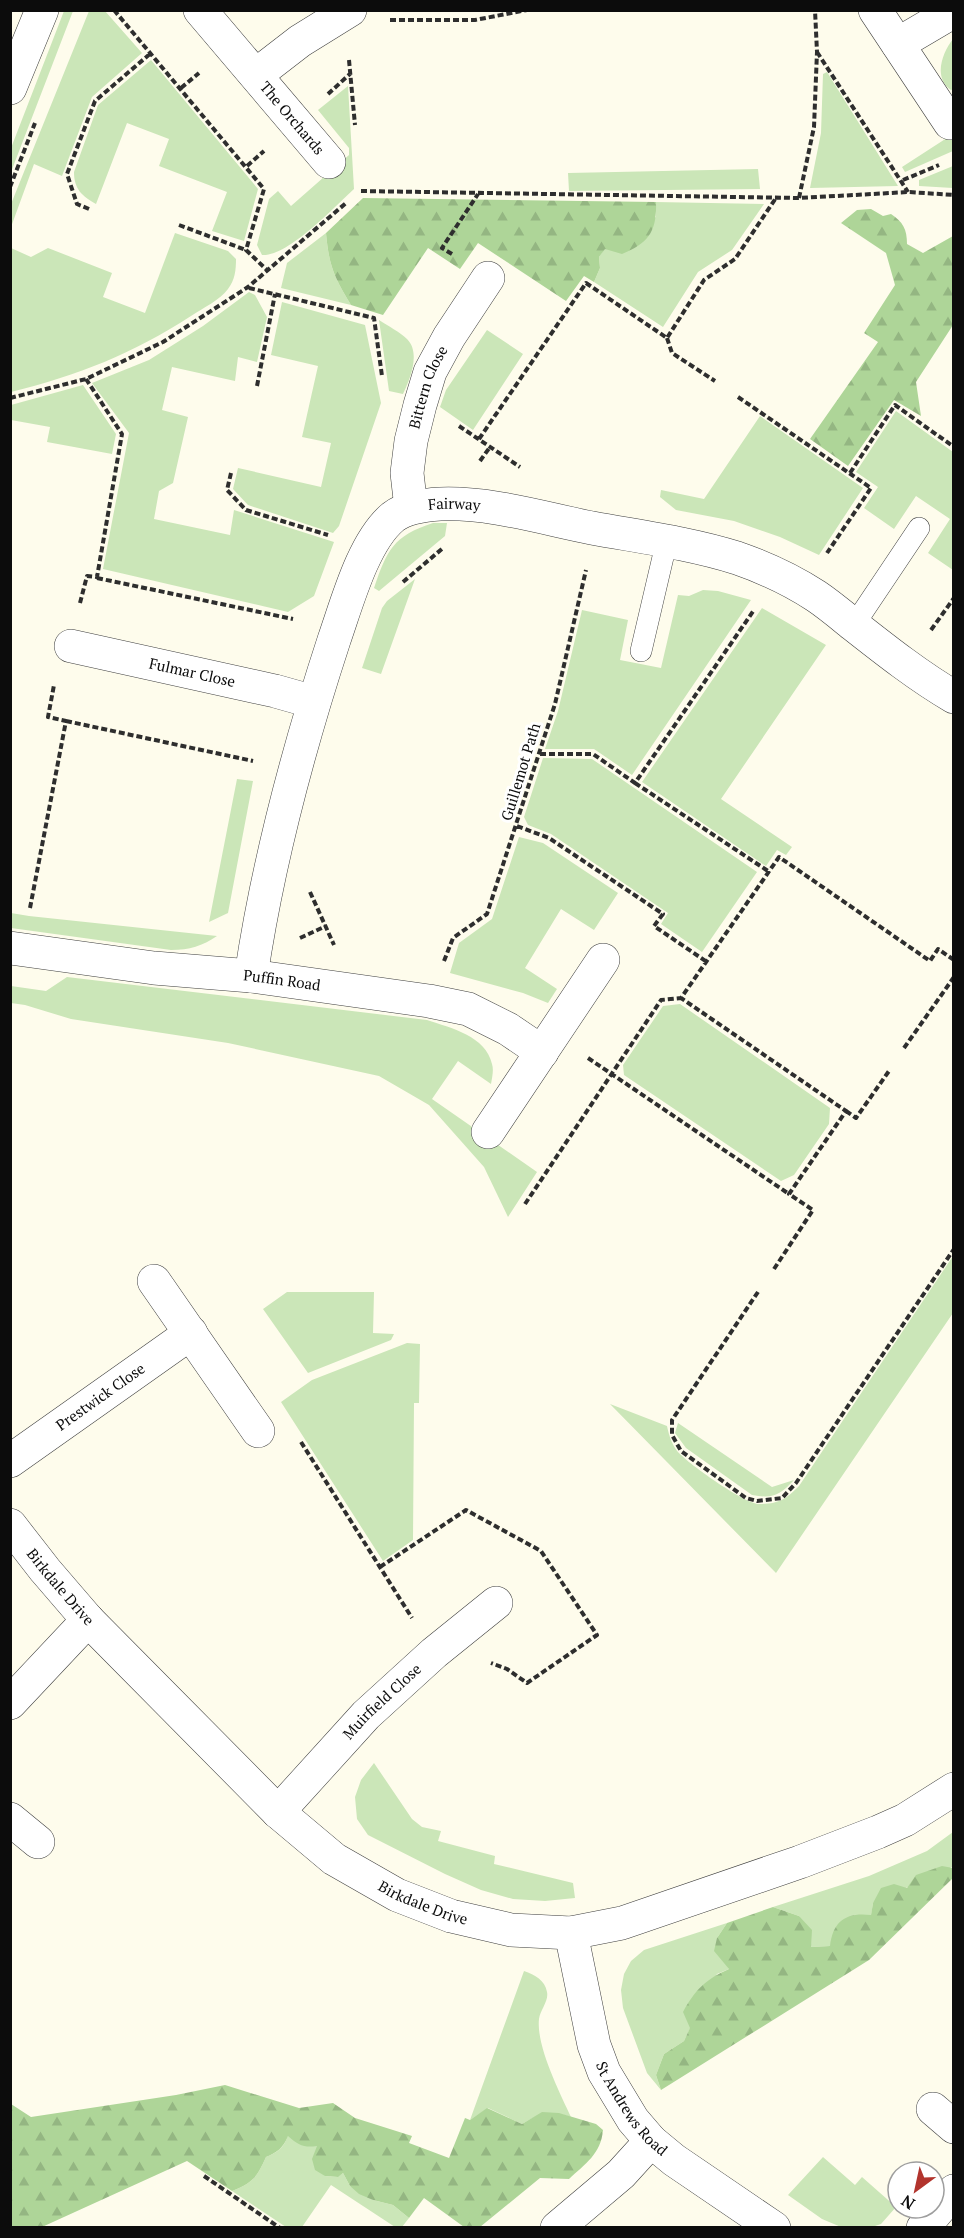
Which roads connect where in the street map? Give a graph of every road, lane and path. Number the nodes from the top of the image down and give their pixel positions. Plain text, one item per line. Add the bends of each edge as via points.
1 (42, 10) edge
2 (114, 10) edge
3 (200, 10) edge
4 (350, 10) edge
5 (527, 10) edge
6 (815, 10) edge
7 (875, 10) edge
8 (954, 11) edge
9 (387, 20) dead end
10 (898, 44) junction
11 (817, 52) junction
12 (151, 53) junction
13 (349, 56) dead end
14 (256, 75) junction
15 (10, 88) edge
16 (950, 123) dead end
17 (355, 132) dead end
18 (329, 162) dead end
19 (943, 163) dead end
20 (359, 179) dead end
21 (903, 180) junction
22 (360, 191) dead end
23 (909, 192) dead end
24 (478, 194) dead end
25 (776, 198) dead end
26 (799, 198) dead end
27 (89, 209) dead end
28 (179, 225) dead end
29 (246, 250) junction
30 (268, 271) dead end
31 (488, 278) joint
32 (275, 294) dead end
33 (667, 338) junction
34 (715, 381) dead end
35 (257, 386) dead end
36 (738, 397) dead end
37 (479, 439) dead end
38 (490, 447) dead end
39 (954, 447) edge
40 (231, 473) dead end
41 (850, 473) junction
42 (464, 505) junction
43 (411, 508) junction
44 (919, 528) dead end
45 (595, 529) junction
46 (667, 540) junction
47 (368, 549) junction
48 (777, 576) junction
49 (97, 578) dead end
50 (396, 587) dead end
51 (293, 619) dead end
52 (854, 625) junction
53 (70, 646) dead end
54 (642, 651) dead end
55 (954, 697) edge
56 (314, 702) junction
57 (66, 721) dead end
58 (540, 754) junction
59 (295, 769) junction
60 (635, 783) junction
61 (517, 826) junction
62 (768, 872) junction
63 (309, 888) dead end
64 (10, 948) edge
65 (344, 949) dead end
66 (603, 960) dead end
67 (954, 960) edge
68 (707, 962) junction
69 (251, 976) junction
70 (954, 977) edge
71 (681, 998) junction
72 (429, 1001) junction
73 (548, 1043) junction
74 (904, 1048) dead end
75 (889, 1071) dead end
76 (613, 1075) junction
77 (846, 1111) junction
78 (488, 1132) dead end
79 (789, 1194) junction
80 (525, 1204) dead end
81 (954, 1249) edge
82 (774, 1269) dead end
83 (154, 1281) dead end
84 (758, 1292) dead end
85 (191, 1333) junction
86 (258, 1431) joint
87 (10, 1461) edge
88 (10, 1525) edge
89 (380, 1567) junction
90 (496, 1603) dead end
91 (88, 1620) junction
92 (434, 1653) junction
93 (484, 1663) dead end
94 (10, 1703) edge
95 (954, 1788) edge
96 (278, 1812) junction
97 (10, 1819) edge
98 (38, 1842) dead end
99 (571, 1933) junction
100 (651, 2141) junction
101 (204, 2176) dead end
102 (954, 2191) edge
103 (280, 2228) edge
104 (557, 2228) edge
105 (774, 2228) edge
106 (923, 2228) edge

1 - 15 street
2 - 12 path
3 - 14 street, The Orchards
4 - 14 street, The Orchards
5 - 9 path via 475,20
6 - 11 path
7 - 10 street
8 - 10 street
10 - 16 street
11 - 21 path
11 - 26 path via 814,127
12 - 27 path via 94,101 67,174 77,204
12 - 29 path via 264,189
13 - 17 path
14 - 18 street, The Orchards
19 - 21 path
20 - 22 path
21 - 23 path
24 - 31 path via 442,248
25 - 33 path via 735,259 704,280
28 - 29 path
29 - 30 path
31 - 43 street, Bittern Close via 430,372 411,441 407,473
32 - 35 path
33 - 34 path via 672,352
33 - 37 path via 586,283
36 - 41 path
38 - 42 path via 472,473
39 - 41 path via 895,405
40 - 47 path via 227,490 246,510
41 - 48 path via 871,488 823,558
42 - 43 street, Fairway
42 - 45 street, Fairway
42 - 50 path via 456,537
43 - 47 street, Fairway via 380,530
44 - 52 lane
45 - 46 street, Fairway
45 - 58 path, Guillemot Path
46 - 48 street, Fairway via 739,559
46 - 54 lane
47 - 56 street, Fairway
48 - 52 street, Fairway via 817,596
48 - 60 path
49 - 51 path
52 - 55 street, Fairway
53 - 56 street, Fulmar Close
56 - 59 street, Fairway
57 - 59 path
58 - 60 path via 593,754
58 - 61 path, Guillemot Path
59 - 69 street, Fairway via 277,837
60 - 62 path
61 - 68 path via 549,838 663,914 654,926
61 - 72 path, Guillemot Path via 487,914 453,938
62 - 67 path via 779,856 930,961 938,949
62 - 68 path
63 - 65 path via 334,946
64 - 69 street, Puffin Road via 154,968
66 - 73 street
68 - 71 path
69 - 72 street, Puffin Road
70 - 74 path
71 - 76 path via 661,1000
71 - 77 path
72 - 73 street, Puffin Road via 468,1009
73 - 76 path
73 - 78 street
75 - 77 path via 856,1118
76 - 79 path
76 - 80 path
77 - 79 path
79 - 82 path via 813,1210
81 - 84 path via 796,1484 782,1498 757,1500 746,1498 681,1452 672,1435 672,1420
83 - 85 street
85 - 86 street
85 - 87 street, Prestwick Close
86 - 89 path via 282,1413
88 - 91 street, Birkdale Drive
89 - 92 path
89 - 93 path via 466,1510 541,1551 597,1635 527,1683 507,1669
90 - 92 street, Muirfield Close
91 - 94 street
91 - 96 street, Birkdale Drive
92 - 96 street, Muirfield Close via 366,1715
95 - 99 street, Birkdale Drive via 905,1820 800,1862 622,1923
96 - 99 street, Birkdale Drive via 334,1859 397,1895 452,1916 511,1930
97 - 98 street
99 - 100 street, St Andrews Road via 594,2045 604,2073
100 - 104 street via 621,2174
100 - 105 street, St Andrews Road
101 - 103 path
102 - 106 street

